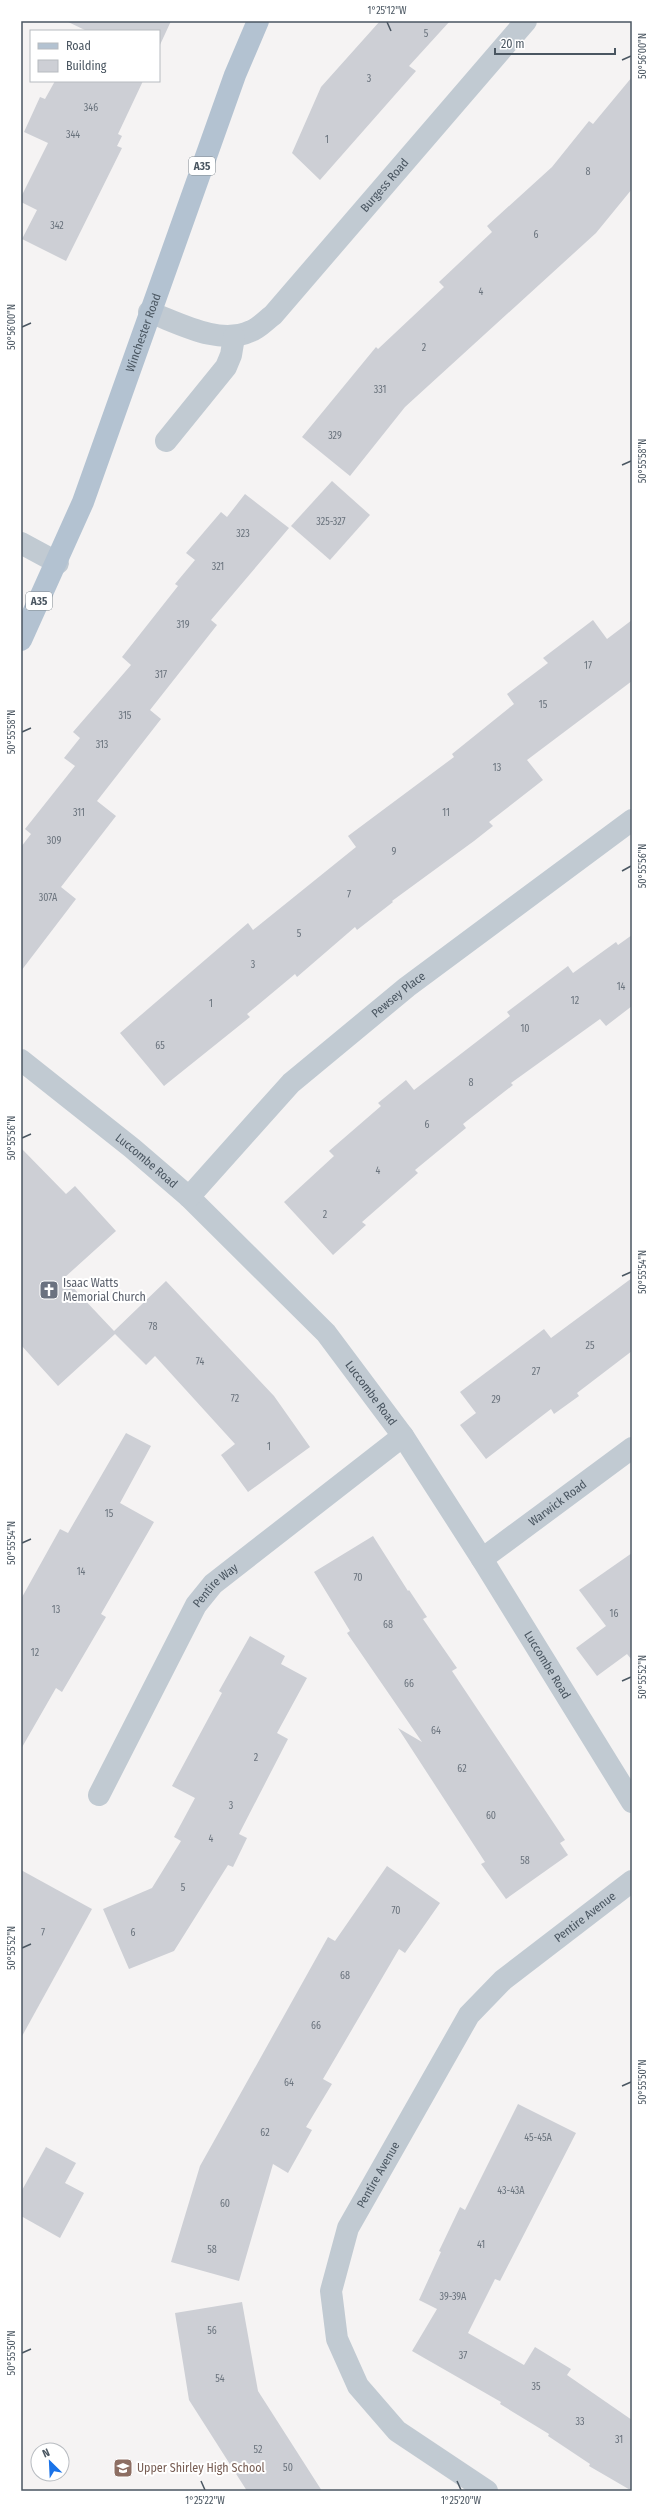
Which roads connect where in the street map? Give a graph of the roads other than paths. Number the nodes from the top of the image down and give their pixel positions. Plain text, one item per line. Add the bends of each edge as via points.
1 (258, 21) edge
2 (526, 21) edge
3 (150, 312) junction
4 (234, 337) junction
5 (166, 441) dead end
6 (21, 543) edge
7 (58, 562) junction
8 (21, 640) edge
9 (632, 820) edge
10 (21, 1060) edge
11 (188, 1197) junction
12 (403, 1436) junction
13 (632, 1448) edge
14 (482, 1559) junction
15 (99, 1795) dead end
16 (632, 1802) edge
17 (632, 1881) edge
18 (487, 2491) edge

1 - 3 main road, Winchester Road / A35
2 - 4 street, Burgess Road via 273,315 251,331
3 - 4 street, Burgess Road via 213,335
3 - 7 main road, Winchester Road / A35 via 91,479
4 - 5 street via 226,367
6 - 7 street
7 - 8 main road, Winchester Road / A35
9 - 11 street, Pewsey Place via 407,987 291,1084
10 - 11 street, Luccombe Road via 132,1148
11 - 12 street, Luccombe Road via 326,1333
12 - 14 street, Luccombe Road
12 - 15 street, Pentire Way via 213,1584 196,1605
13 - 14 street, Warwick Road
14 - 16 street, Luccombe Road
17 - 18 street, Pentire Avenue via 503,1980 469,2015 348,2228 331,2291 337,2339 358,2386 398,2432

